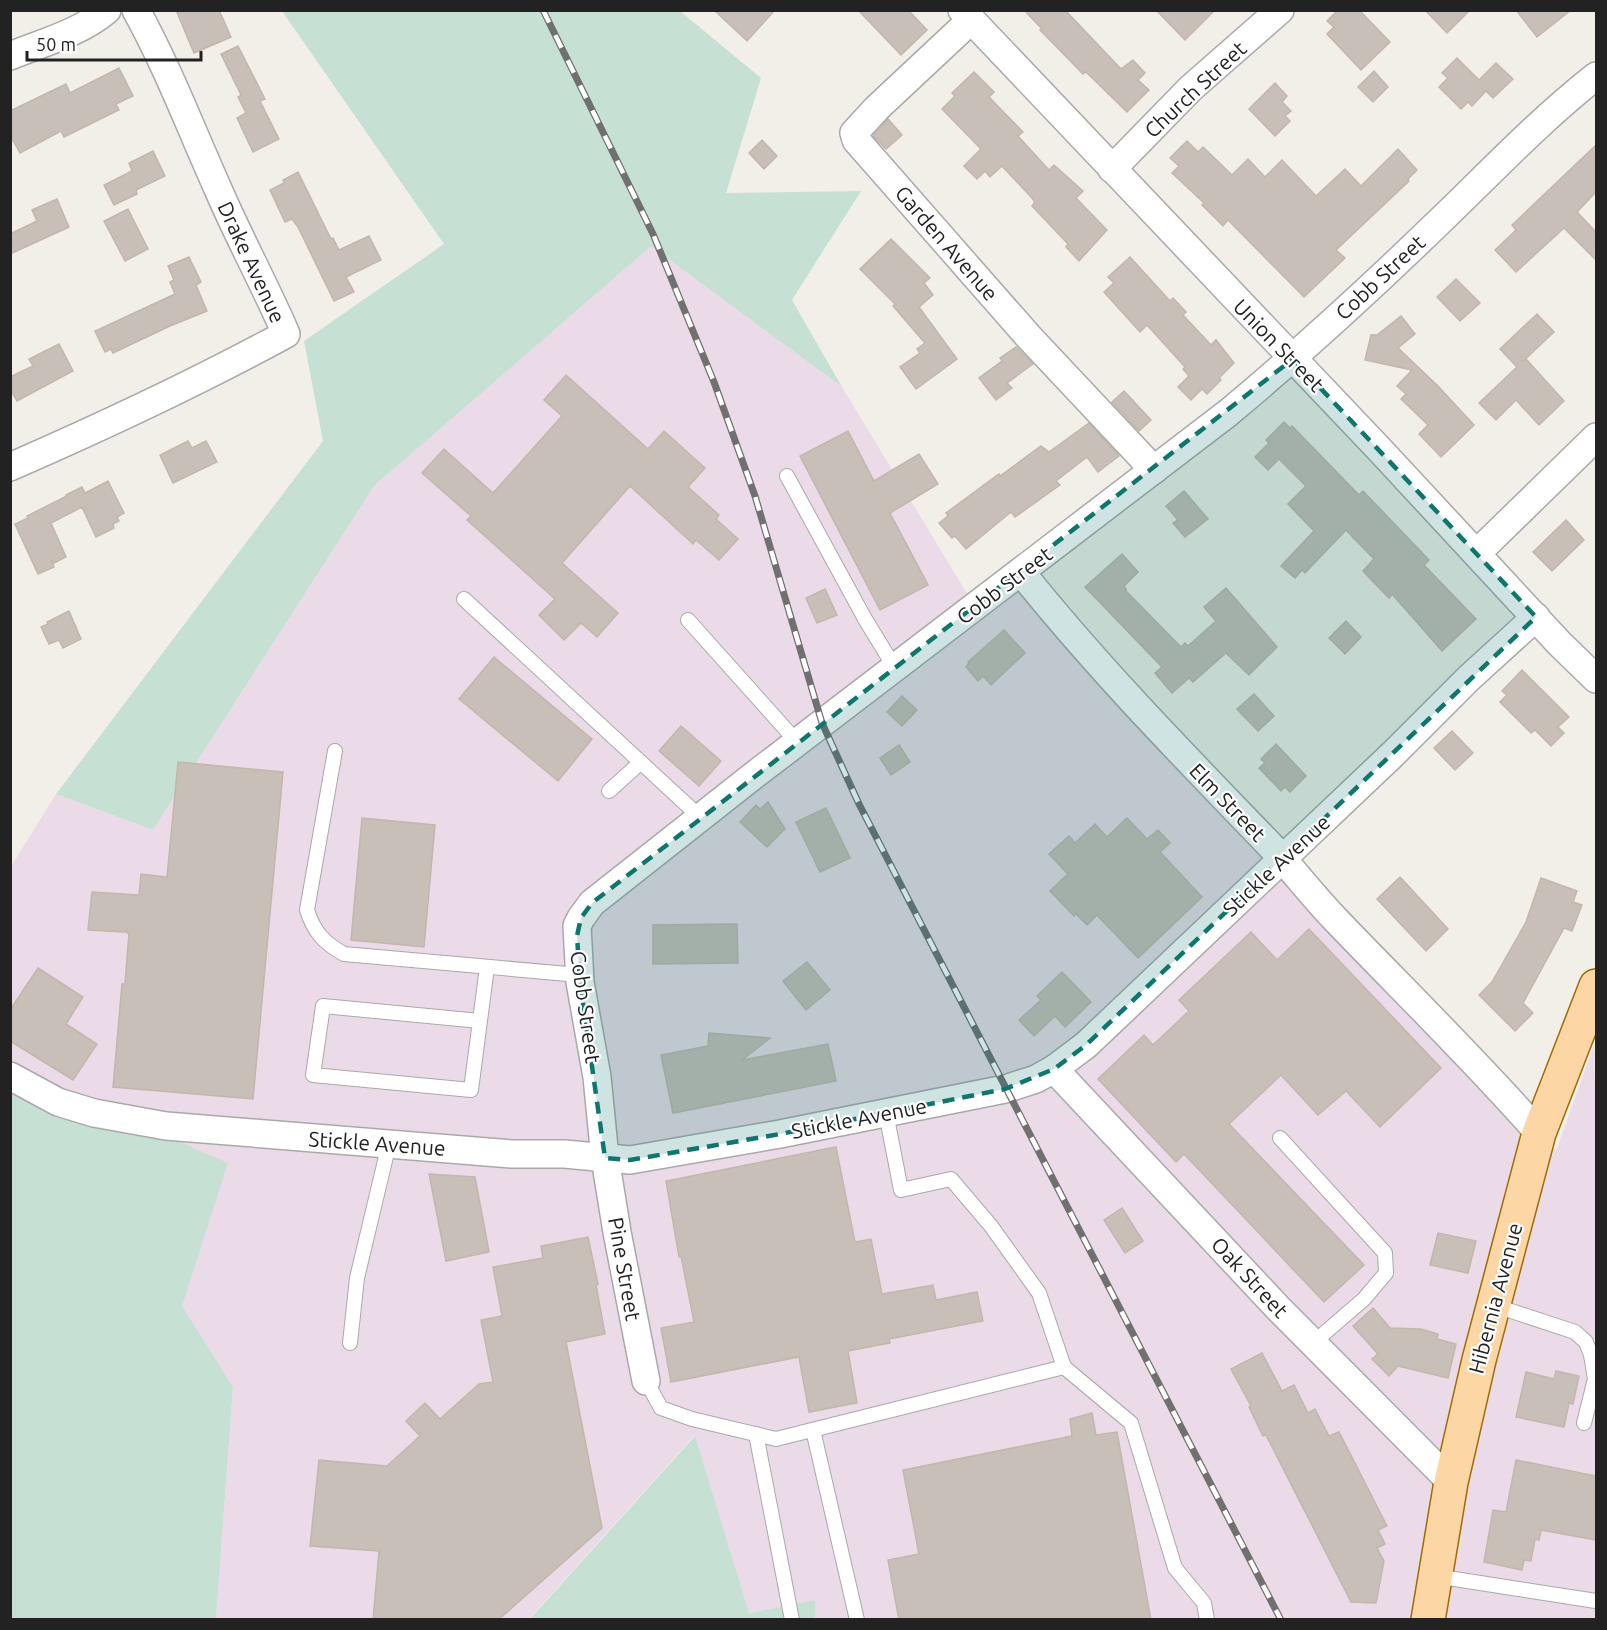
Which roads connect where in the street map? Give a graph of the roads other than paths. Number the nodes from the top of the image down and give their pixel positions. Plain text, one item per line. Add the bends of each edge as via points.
1 (107, 10) edge
2 (135, 10) edge
3 (1280, 10) edge
4 (966, 15) edge
5 (10, 57) edge
6 (1596, 76) edge
7 (1112, 169) junction
8 (1293, 359) junction
9 (1596, 437) edge
10 (10, 467) edge
11 (1154, 470) junction
12 (787, 476) dead end
13 (1477, 553) junction
14 (1022, 572) junction
15 (464, 599) dead end
16 (1536, 617) junction
17 (688, 620) dead end
18 (894, 668) junction
19 (1596, 679) edge
20 (797, 742) junction
21 (335, 751) dead end
22 (641, 762) junction
23 (609, 791) dead end
24 (700, 817) junction
25 (1282, 858) junction
26 (487, 967) junction
27 (579, 975) junction
28 (1596, 986) edge
29 (480, 1021) junction
30 (1054, 1069) junction
31 (10, 1076) edge
32 (886, 1113) junction
33 (1539, 1133) junction
34 (1280, 1138) dead end
35 (389, 1144) junction
36 (605, 1158) junction
37 (1493, 1305) junction
38 (350, 1343) dead end
39 (1313, 1343) junction
40 (1064, 1368) junction
41 (646, 1381) joint
42 (1584, 1423) dead end
43 (813, 1430) junction
44 (756, 1434) junction
45 (1451, 1482) junction
46 (1435, 1576) junction
47 (1596, 1601) edge
48 (792, 1620) edge
49 (857, 1620) edge
50 (1208, 1620) edge
51 (1428, 1620) edge

1 - 5 street via 98,18
2 - 10 street, Drake Avenue via 173,84 218,191 286,334
3 - 7 street, Church Street via 1191,88
4 - 7 street, Union Street
4 - 11 street, Garden Avenue via 854,133 856,140 1028,336
6 - 8 street, Cobb Street via 1562,103
7 - 8 street, Union Street
8 - 11 street, Cobb Street
8 - 13 street, Union Street
9 - 13 street
11 - 14 street, Cobb Street
12 - 18 lane
13 - 16 street, Union Street
14 - 18 street, Cobb Street
14 - 25 street, Elm Street via 1065,627
15 - 22 lane
16 - 19 street, Union Street
16 - 25 street, Stickle Avenue
17 - 20 lane
18 - 20 street, Cobb Street
20 - 24 street, Cobb Street
21 - 26 lane via 307,910 318,935 344,954
22 - 23 lane
22 - 24 lane
24 - 27 street, Cobb Street via 592,903 577,926
25 - 30 street, Stickle Avenue via 1086,1045
25 - 33 street, Elm Street
26 - 27 lane
26 - 29 lane
27 - 36 street, Cobb Street via 597,1077
28 - 33 main road, Hibernia Avenue
29 - 29 lane via 471,1090 312,1075 323,1006
30 - 32 street, Stickle Avenue via 1005,1089
30 - 39 street, Oak Street
31 - 35 street, Stickle Avenue via 58,1102 166,1126
32 - 36 street, Stickle Avenue via 630,1160
32 - 40 lane via 901,1190 951,1179 1039,1293
33 - 37 main road, Hibernia Avenue
34 - 39 lane via 1384,1252 1386,1273 1364,1299
35 - 36 street, Stickle Avenue
35 - 38 lane via 357,1278
36 - 41 street, Pine Street
37 - 42 lane via 1575,1332 1586,1342 1595,1379
37 - 45 main road, Hibernia Avenue
39 - 45 street, Oak Street
40 - 43 lane
40 - 50 lane via 1131,1423 1175,1568 1204,1602
41 - 44 lane via 661,1408
43 - 44 lane via 776,1439
43 - 49 lane
44 - 48 lane
45 - 46 main road, Hibernia Avenue
46 - 47 lane
46 - 51 main road, Hibernia Avenue

